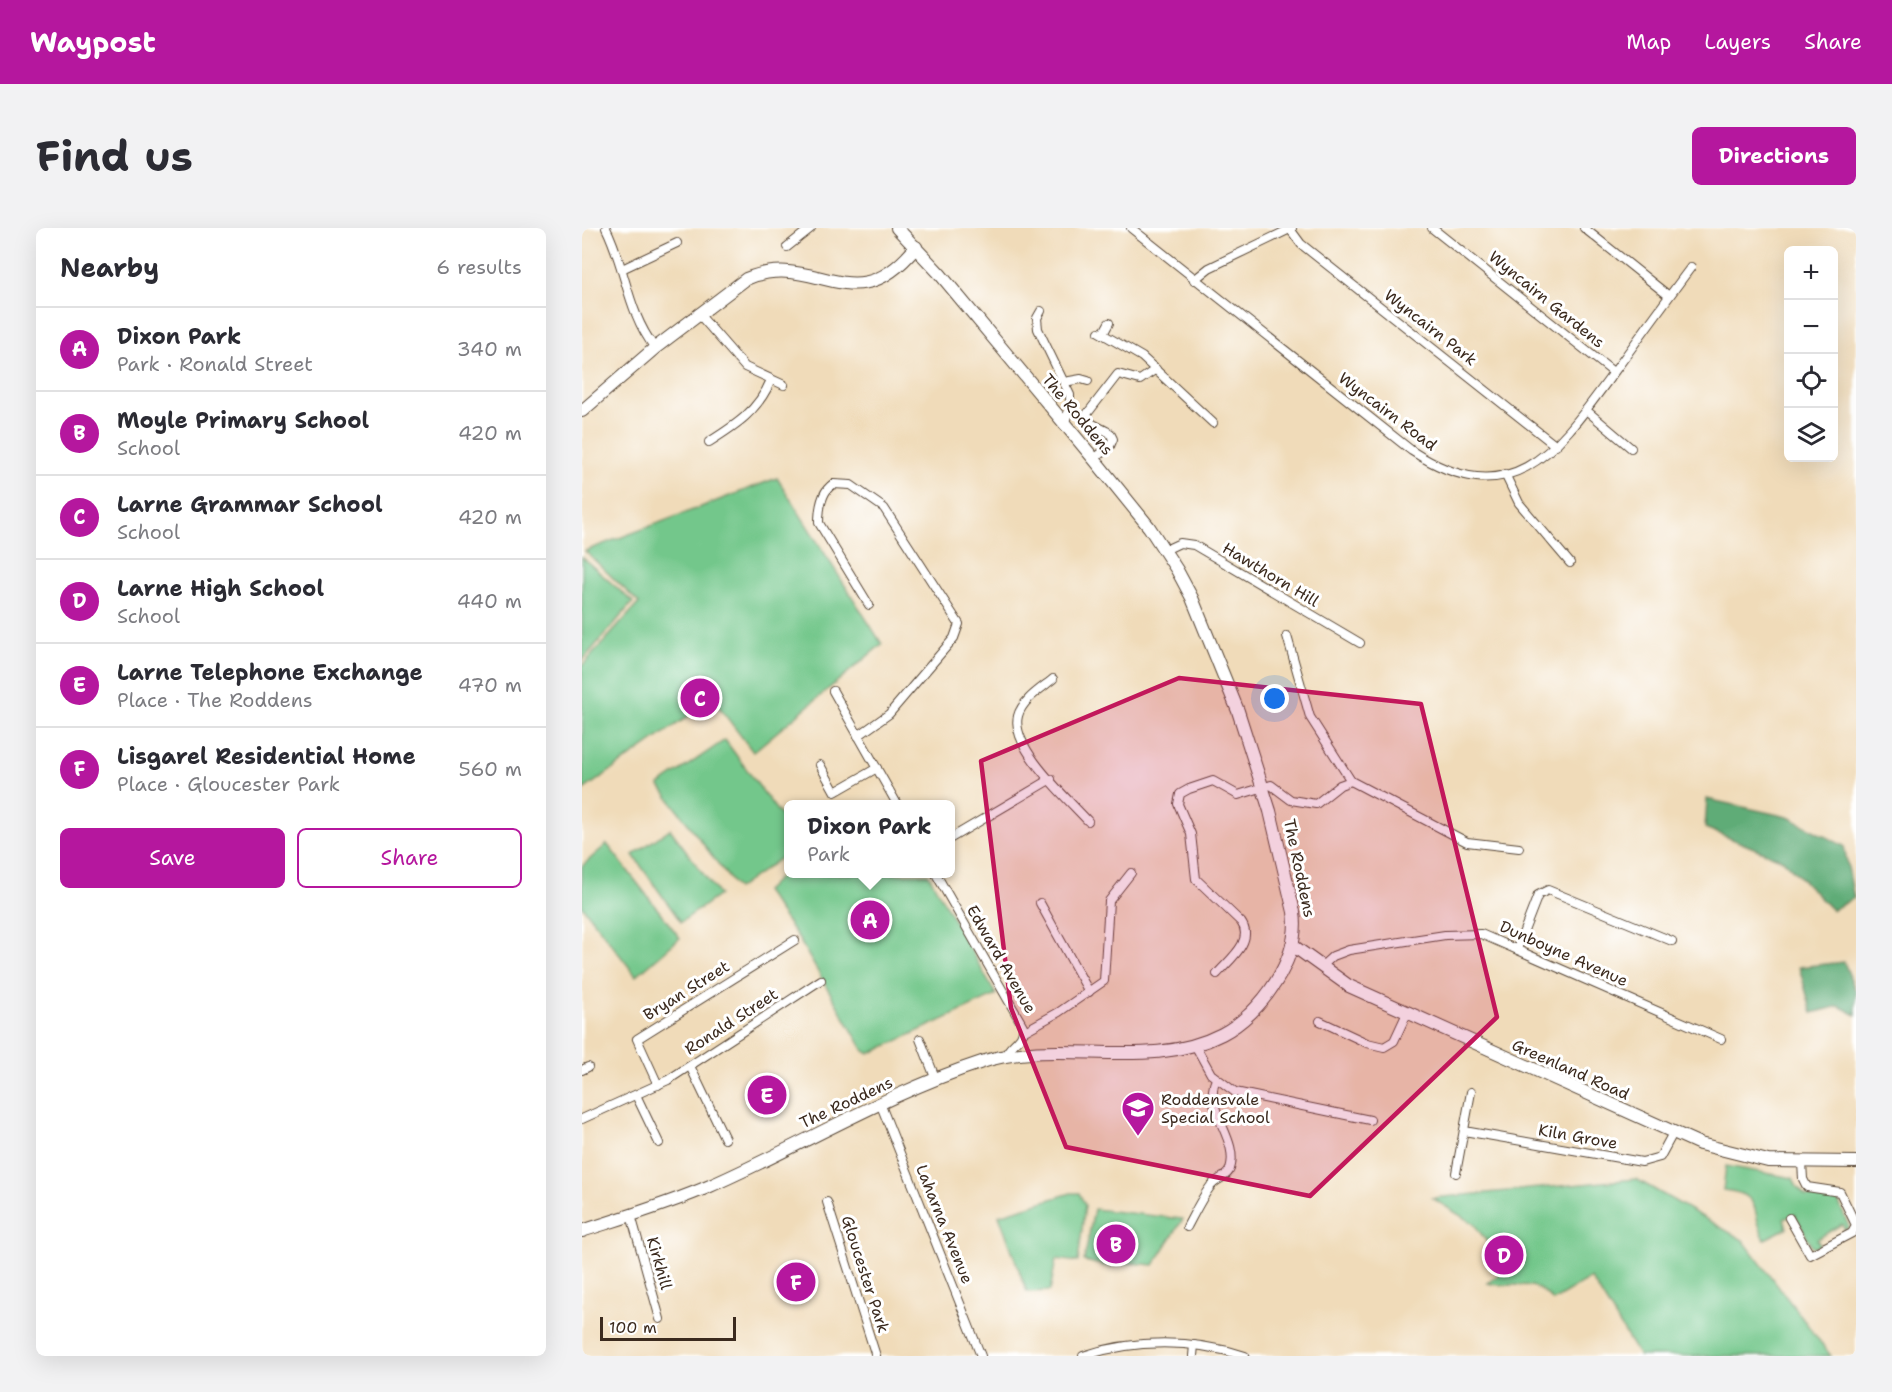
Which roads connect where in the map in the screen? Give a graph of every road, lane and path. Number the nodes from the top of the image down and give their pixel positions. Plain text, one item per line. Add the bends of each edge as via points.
1 (606, 228) edge
2 (811, 228) edge
3 (897, 228) edge
4 (1131, 228) edge
5 (1432, 228) edge
6 (1584, 228) edge
7 (1291, 229) edge
8 (677, 243) dead end
9 (787, 247) dead end
10 (916, 247) junction
11 (1691, 267) dead end
12 (622, 269) junction
13 (1194, 280) junction
14 (1669, 296) junction
15 (1041, 311) dead end
16 (698, 314) junction
17 (1109, 323) dead end
18 (655, 348) junction
19 (1155, 369) junction
20 (1613, 372) junction
21 (771, 380) junction
22 (1088, 381) dead end
23 (1064, 382) junction
24 (784, 385) dead end
25 (1586, 410) junction
26 (582, 411) edge
27 (1208, 423) dead end
28 (1064, 424) junction
29 (708, 442) dead end
30 (1556, 446) junction
31 (1631, 448) dead end
32 (1094, 459) junction
33 (1505, 474) junction
34 (1166, 550) junction
35 (1570, 563) dead end
36 (869, 605) dead end
37 (1287, 636) dead end
38 (1360, 644) dead end
39 (1053, 679) dead end
40 (833, 691) dead end
41 (858, 736) junction
42 (820, 765) dead end
43 (877, 768) junction
44 (1052, 779) junction
45 (1351, 781) junction
46 (1264, 788) junction
47 (895, 800) edge
48 (1088, 821) dead end
49 (955, 836) edge
50 (1519, 848) dead end
51 (1131, 873) dead end
52 (939, 878) edge
53 (1040, 903) dead end
54 (795, 940) dead end
55 (1672, 940) dead end
56 (1292, 945) junction
57 (1517, 949) junction
58 (1320, 967) junction
59 (1217, 974) dead end
60 (821, 980) dead end
61 (1089, 992) junction
62 (1407, 1013) junction
63 (1320, 1022) dead end
64 (1023, 1032) junction
65 (1721, 1039) dead end
66 (920, 1040) dead end
67 (1195, 1046) junction
68 (1005, 1057) junction
69 (690, 1066) junction
70 (1216, 1079) junction
71 (936, 1080) junction
72 (658, 1085) junction
73 (1471, 1092) dead end
74 (636, 1095) junction
75 (880, 1103) junction
76 (582, 1119) edge
77 (1370, 1120) dead end
78 (1464, 1131) junction
79 (1672, 1133) junction
80 (725, 1139) dead end
81 (659, 1143) dead end
82 (1856, 1162) edge
83 (1802, 1163) junction
84 (1456, 1173) dead end
85 (827, 1202) dead end
86 (631, 1215) junction
87 (1788, 1218) dead end
88 (1856, 1225) edge
89 (1187, 1227) dead end
90 (582, 1231) edge
91 (660, 1319) dead end
92 (1194, 1345) junction
93 (1086, 1355) edge
94 (876, 1356) edge
95 (981, 1356) edge
96 (1193, 1356) edge
97 (1245, 1356) edge

1 - 12 street
2 - 9 street
3 - 10 street, The Roddens
4 - 13 street, Wyncairn Road
5 - 20 street, Wyncairn Gardens
6 - 14 street
7 - 13 street via 1209,268
7 - 30 street, Wyncairn Park via 1301,244
8 - 12 street
10 - 16 street via 890,272 867,283 842,285 797,272 757,274 735,285
10 - 28 street, The Roddens
11 - 14 street, Wyncairn Road
12 - 18 street via 637,321
13 - 33 street, Wyncairn Road via 1421,456 1469,475
14 - 20 street, Wyncairn Road
15 - 23 street via 1038,329
16 - 18 street
16 - 21 street via 740,362
17 - 19 street via 1101,333
18 - 26 street
19 - 27 street
19 - 32 street via 1140,381 1118,374 1087,414 1090,423 1110,433 1113,439
20 - 25 street, Wyncairn Road
21 - 24 street
21 - 29 street via 748,416
22 - 23 street
23 - 28 street via 1070,408
25 - 30 street, Wyncairn Road
25 - 31 street
28 - 32 street, The Roddens
30 - 33 street, Wyncairn Road via 1534,463
32 - 34 street, The Roddens
33 - 35 street via 1519,503
34 - 38 street, Hawthorn Hill via 1180,543 1194,545
34 - 46 street, The Roddens via 1192,598
36 - 41 street via 819,523 824,493 833,484 851,485 884,508 959,624 954,638 889,714
37 - 45 street via 1310,717
39 - 44 street via 1022,708 1017,726 1021,743
40 - 41 street
41 - 43 street
42 - 43 street via 835,792
43 - 47 street
44 - 48 street
44 - 49 street
45 - 46 street via 1316,804 1291,800 1270,785
45 - 50 street via 1467,842
46 - 56 street, The Roddens via 1294,912
46 - 59 street via 1238,795 1218,782 1210,782 1184,791 1178,798 1192,838 1197,880 1246,931 1244,943
51 - 61 street via 1109,901 1106,973 1101,985
52 - 64 street, Edward Avenue
53 - 61 street
54 - 72 street, Bryan Street via 637,1039
55 - 57 street via 1549,890 1538,895
56 - 58 street, Greenland Road
56 - 67 street, The Roddens via 1257,1006 1230,1030
57 - 58 street, Dunboyne Avenue via 1484,935 1457,934 1349,950
57 - 65 street, Dunboyne Avenue
58 - 62 street, Greenland Road via 1349,986
60 - 69 street, Ronald Street
61 - 64 street
62 - 63 street via 1394,1041 1383,1048
62 - 79 street, Greenland Road
64 - 68 street, Edward Avenue
66 - 71 street
67 - 68 street, The Roddens via 1158,1054 1060,1050
67 - 70 street
68 - 71 street, The Roddens
69 - 72 street, Ronald Street
69 - 80 street
70 - 77 street via 1238,1093
70 - 89 street via 1213,1096 1230,1150 1230,1169 1210,1187
71 - 75 street, The Roddens
72 - 74 street, Ronald Street
73 - 78 street
74 - 76 street, Ronald Street
74 - 81 street
75 - 86 street, The Roddens via 712,1185
75 - 95 street, Laharna Avenue
78 - 79 street, Kiln Grove via 1642,1162 1660,1157
78 - 84 street
79 - 83 street, Greenland Road via 1744,1157
82 - 83 street, Greenland Road
83 - 88 street via 1807,1187 1839,1192
85 - 94 street, Gloucester Park
86 - 90 street, The Roddens
86 - 91 street, Kirkhill
87 - 88 street via 1810,1255 1852,1233
92 - 93 street via 1131,1345
92 - 96 street
92 - 97 street

